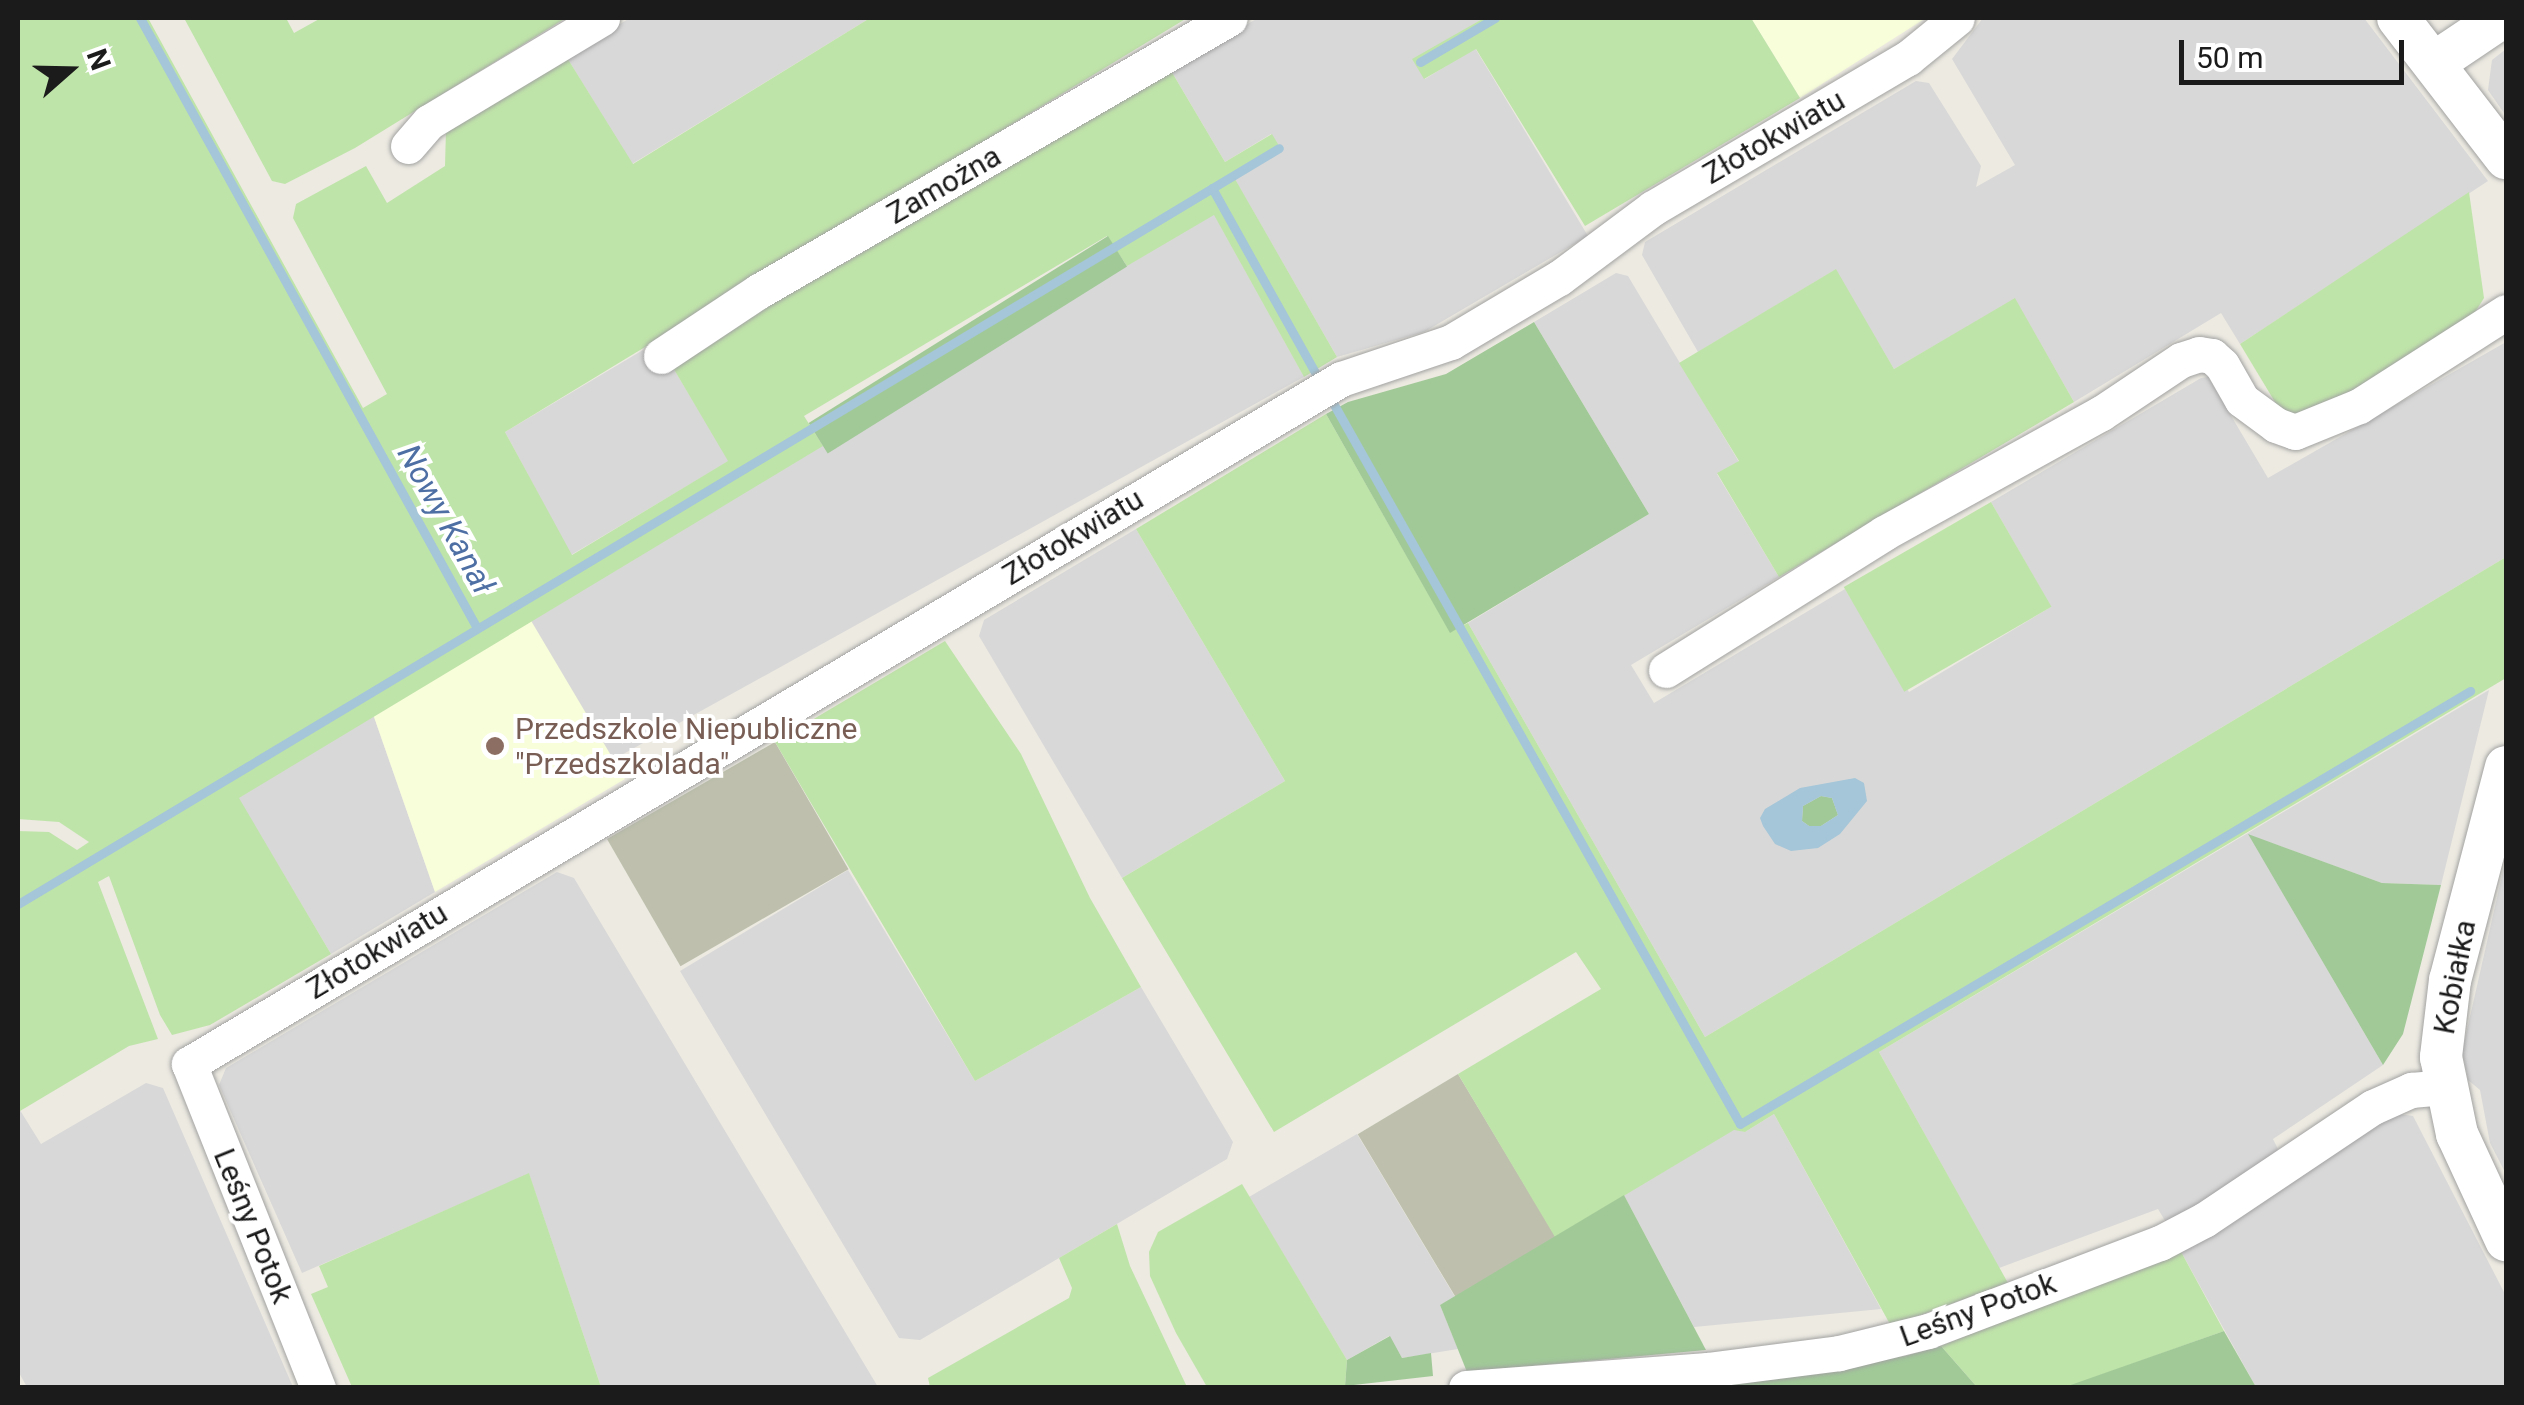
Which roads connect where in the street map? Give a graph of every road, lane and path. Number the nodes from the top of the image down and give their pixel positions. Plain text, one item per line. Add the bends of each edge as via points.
1 (602, 18) edge
2 (1230, 18) edge
3 (1957, 18) edge
4 (2398, 18) edge
5 (2501, 18) edge
6 (2434, 63) junction
7 (408, 146) dead end
8 (2506, 158) edge
9 (2506, 312) edge
10 (661, 356) dead end
11 (1666, 670) dead end
12 (2506, 767) edge
13 (189, 1064) joint
14 (2444, 1086) junction
15 (2506, 1240) edge
16 (318, 1388) edge
17 (1466, 1388) edge

1 - 7 street via 430,122
2 - 10 street, Zamożna via 759,291
3 - 13 street, Złotokwiatu via 1908,58 1653,208 1588,259 1482,324 1427,352 1326,387
4 - 6 street
5 - 6 street
6 - 8 street
9 - 11 street via 2360,406 2294,432 2242,400 2212,356 2181,360
12 - 14 street, Kobiałka via 2445,1006
13 - 16 street, Leśny Potok
14 - 15 street, Kobiałka via 2468,1163
14 - 17 street, Leśny Potok via 2411,1090 2373,1107 2160,1243 1928,1331 1839,1353 1708,1370

